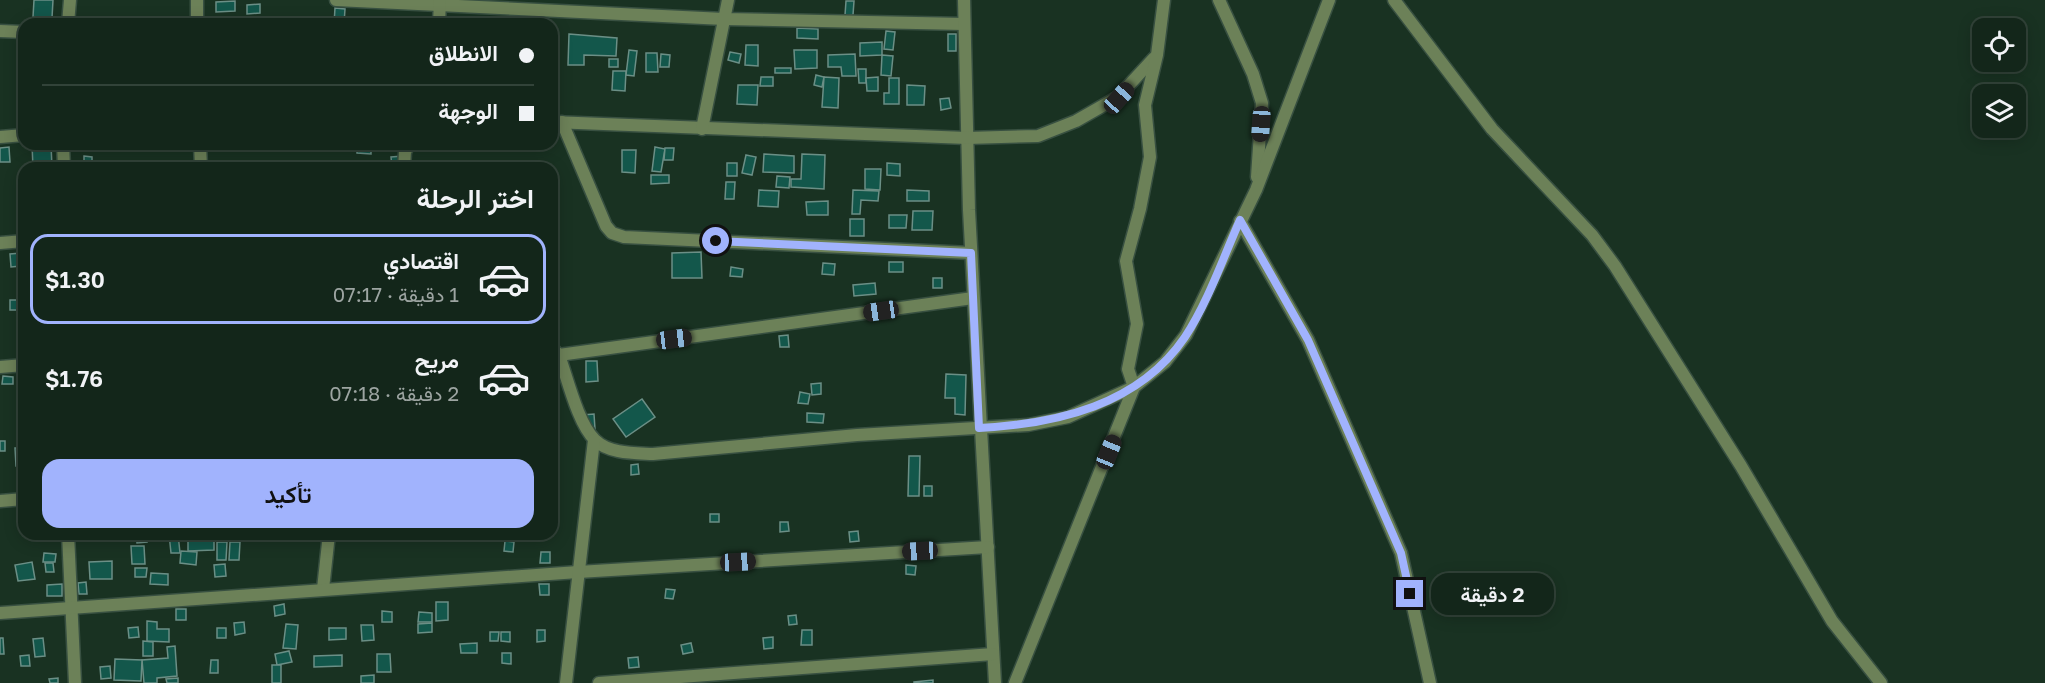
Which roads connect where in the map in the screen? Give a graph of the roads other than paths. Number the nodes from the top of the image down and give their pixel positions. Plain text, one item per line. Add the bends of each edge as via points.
1 (70, 0) edge
2 (197, 0) edge
3 (336, 0) edge
4 (728, 0) edge
5 (964, 0) edge
6 (1164, 0) edge
7 (1219, 0) edge
8 (1329, 0) edge
9 (1394, 0) edge
10 (440, 2) edge
11 (68, 18) edge
12 (197, 18) edge
13 (439, 18) edge
14 (724, 19) junction
15 (964, 24) junction
16 (0, 31) edge
17 (18, 32) edge
18 (1156, 55) junction
19 (558, 122) edge
20 (558, 124) edge
21 (702, 129) junction
22 (18, 136) edge
23 (0, 137) edge
24 (967, 138) junction
25 (1256, 190) junction
26 (1240, 220) junction
27 (18, 242) edge
28 (0, 243) edge
29 (971, 253) junction
30 (973, 298) junction
31 (558, 351) edge
32 (558, 358) edge
33 (18, 366) edge
34 (0, 367) edge
35 (1134, 387) junction
36 (979, 428) junction
37 (594, 440) junction
38 (18, 500) edge
39 (0, 501) edge
40 (68, 540) edge
41 (328, 540) edge
42 (988, 547) junction
43 (578, 572) junction
44 (323, 589) junction
45 (72, 607) junction
46 (0, 613) edge
47 (993, 654) junction
48 (75, 683) edge
49 (566, 683) edge
50 (599, 683) edge
51 (995, 683) edge
52 (1015, 683) edge
53 (1430, 683) edge
54 (1881, 683) edge

1 - 11 street
2 - 12 street
3 - 10 street
4 - 14 street
5 - 15 street
6 - 18 street
7 - 25 street via 1262,103
8 - 25 street
9 - 54 street via 1492,129 1592,235 1615,266 1747,476 1832,621
10 - 13 street
10 - 14 street
14 - 15 street
14 - 21 street
15 - 24 street
16 - 17 street
18 - 24 street via 1119,98 1076,121 1038,136
18 - 35 street via 1145,105 1150,157 1126,261 1137,324 1128,369
19 - 21 street
20 - 29 street via 612,234
21 - 24 street
22 - 23 street
24 - 29 street
25 - 26 street
26 - 35 street via 1186,335 1165,362
26 - 53 street via 1308,340 1401,553
27 - 28 street
29 - 30 street
30 - 31 street
30 - 36 street
32 - 37 street
33 - 34 street
35 - 36 street via 1068,417 1028,425
35 - 52 street
36 - 37 street via 653,454 625,452
36 - 42 street
37 - 43 street
38 - 39 street
40 - 45 street
41 - 44 street
42 - 43 street
42 - 47 street
43 - 44 street
43 - 49 street
44 - 45 street
45 - 46 street
45 - 48 street
47 - 50 street
47 - 51 street

